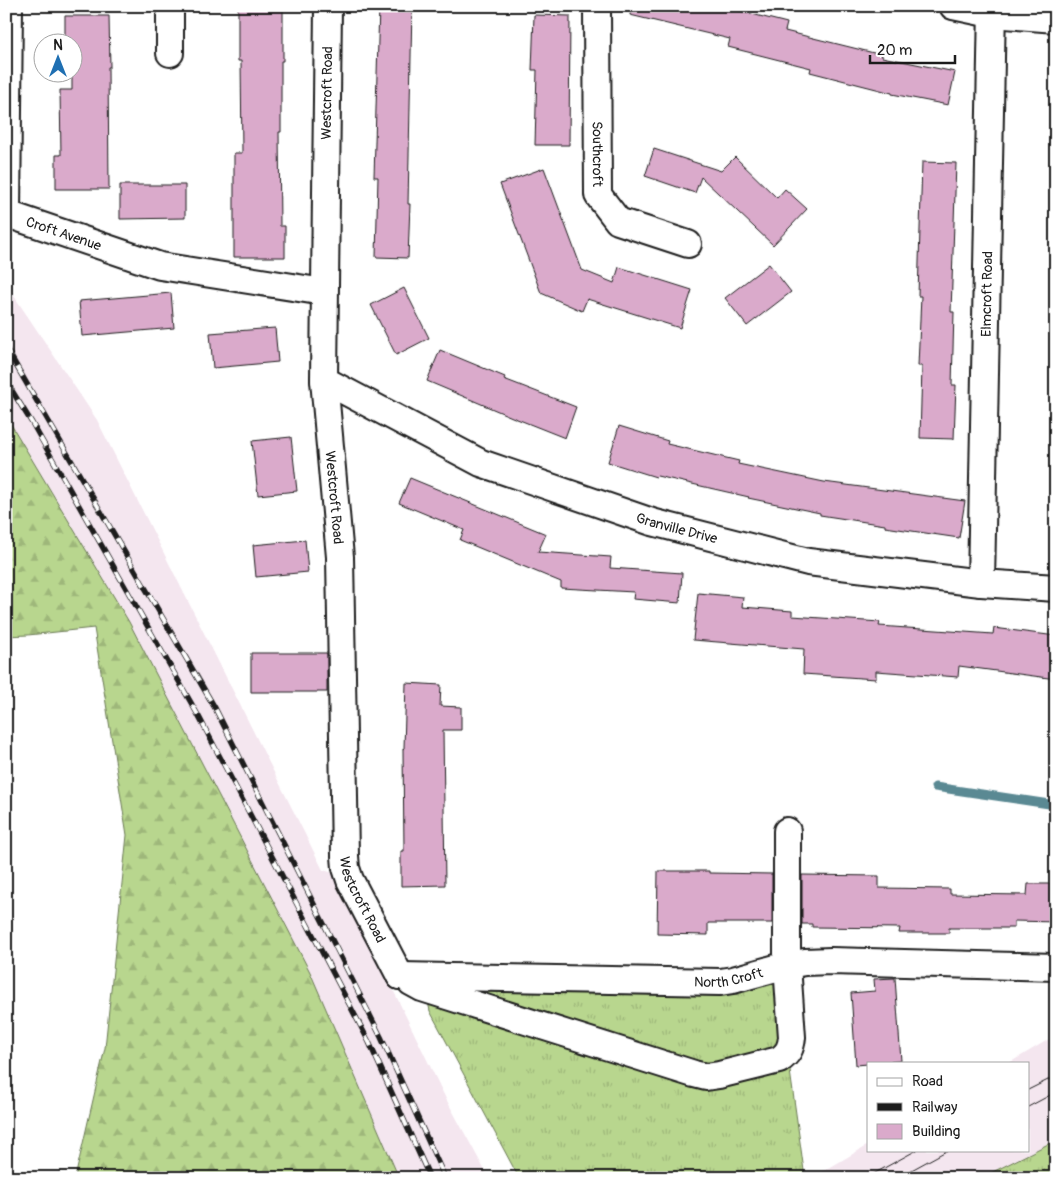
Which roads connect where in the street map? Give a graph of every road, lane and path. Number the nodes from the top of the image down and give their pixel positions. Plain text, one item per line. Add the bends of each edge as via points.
1 (8, 6) edge
2 (170, 6) edge
3 (328, 6) edge
4 (597, 6) edge
5 (953, 6) edge
6 (992, 10) edge
7 (1056, 19) edge
8 (170, 53) dead end
9 (688, 244) dead end
10 (324, 292) junction
11 (324, 380) junction
12 (980, 583) junction
13 (1056, 588) edge
14 (787, 831) dead end
15 (787, 965) junction
16 (1056, 967) edge
17 (400, 976) junction

1 - 10 street, Croft Avenue via 7,214 160,266
2 - 8 street
3 - 10 street, Westcroft Road
4 - 9 street, Southcroft via 598,195 618,221
5 - 6 street
6 - 7 street
6 - 12 street, Elmcroft Road
10 - 11 street, Westcroft Road
11 - 12 street, Granville Drive via 481,462 652,522 808,562
11 - 17 street, Westcroft Road via 340,557 346,868
12 - 13 street, Granville Drive
14 - 15 street
15 - 16 street, North Croft via 830,961
15 - 17 street, North Croft via 720,982
15 - 17 street via 792,1037 786,1055 779,1060 706,1077 422,988

